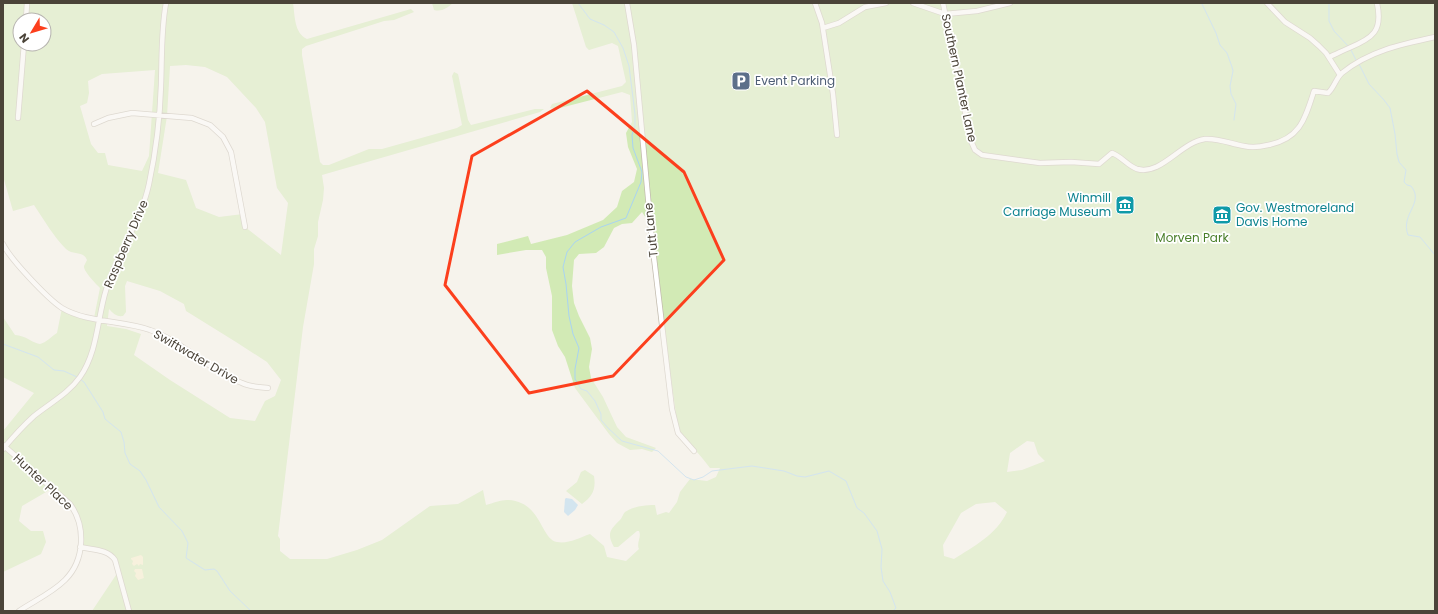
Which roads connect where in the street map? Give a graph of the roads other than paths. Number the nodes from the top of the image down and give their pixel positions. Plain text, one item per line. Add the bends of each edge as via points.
1 (166, 3) edge
2 (627, 3) edge
3 (815, 3) edge
4 (886, 3) edge
5 (913, 3) edge
6 (943, 3) edge
7 (1010, 3) edge
8 (1267, 3) edge
9 (1377, 3) edge
10 (945, 14) junction
11 (823, 28) junction
12 (1435, 37) edge
13 (23, 52) edge
14 (1329, 57) junction
15 (1340, 75) junction
16 (159, 115) junction
17 (18, 118) dead end
18 (94, 124) dead end
19 (837, 135) dead end
20 (245, 226) dead end
21 (3, 244) edge
22 (99, 319) junction
23 (268, 388) dead end
24 (4, 447) edge
25 (694, 451) dead end
26 (80, 547) junction
27 (19, 611) edge
28 (129, 611) edge

1 - 16 street, Raspberry Drive
2 - 25 street, Tutt Lane via 634,45 652,241 672,409 678,433
3 - 11 street
4 - 11 street via 865,7 839,23
5 - 10 street
6 - 10 street, Southern Planter Lane
7 - 10 street via 977,11
8 - 14 street
9 - 14 street via 1380,21 1374,34 1365,41
10 - 15 street, Southern Planter Lane via 971,141 975,150 982,155 1040,163 1093,164 1102,162 1112,153 1136,169 1143,169 1161,164 1190,144 1201,140 1219,140 1249,147 1273,144 1290,137 1300,127 1314,91 1328,93
11 - 19 street
12 - 15 street, Southern Planter Lane via 1384,50 1357,62
13 - 17 street
14 - 15 street
16 - 18 street via 124,114
16 - 20 street via 198,119 210,125 223,137 232,157
16 - 22 street, Raspberry Drive via 145,201 113,270
21 - 22 street, Swiftwater Drive via 13,259 57,304 74,313
22 - 23 street, Swiftwater Drive via 151,330 235,381 248,386
22 - 24 street, Raspberry Drive via 92,353 75,384 26,423
24 - 26 street, Hunter Place via 70,504 78,520 82,542
26 - 27 street, Hunter Place via 74,567 65,580
26 - 28 street via 112,555

